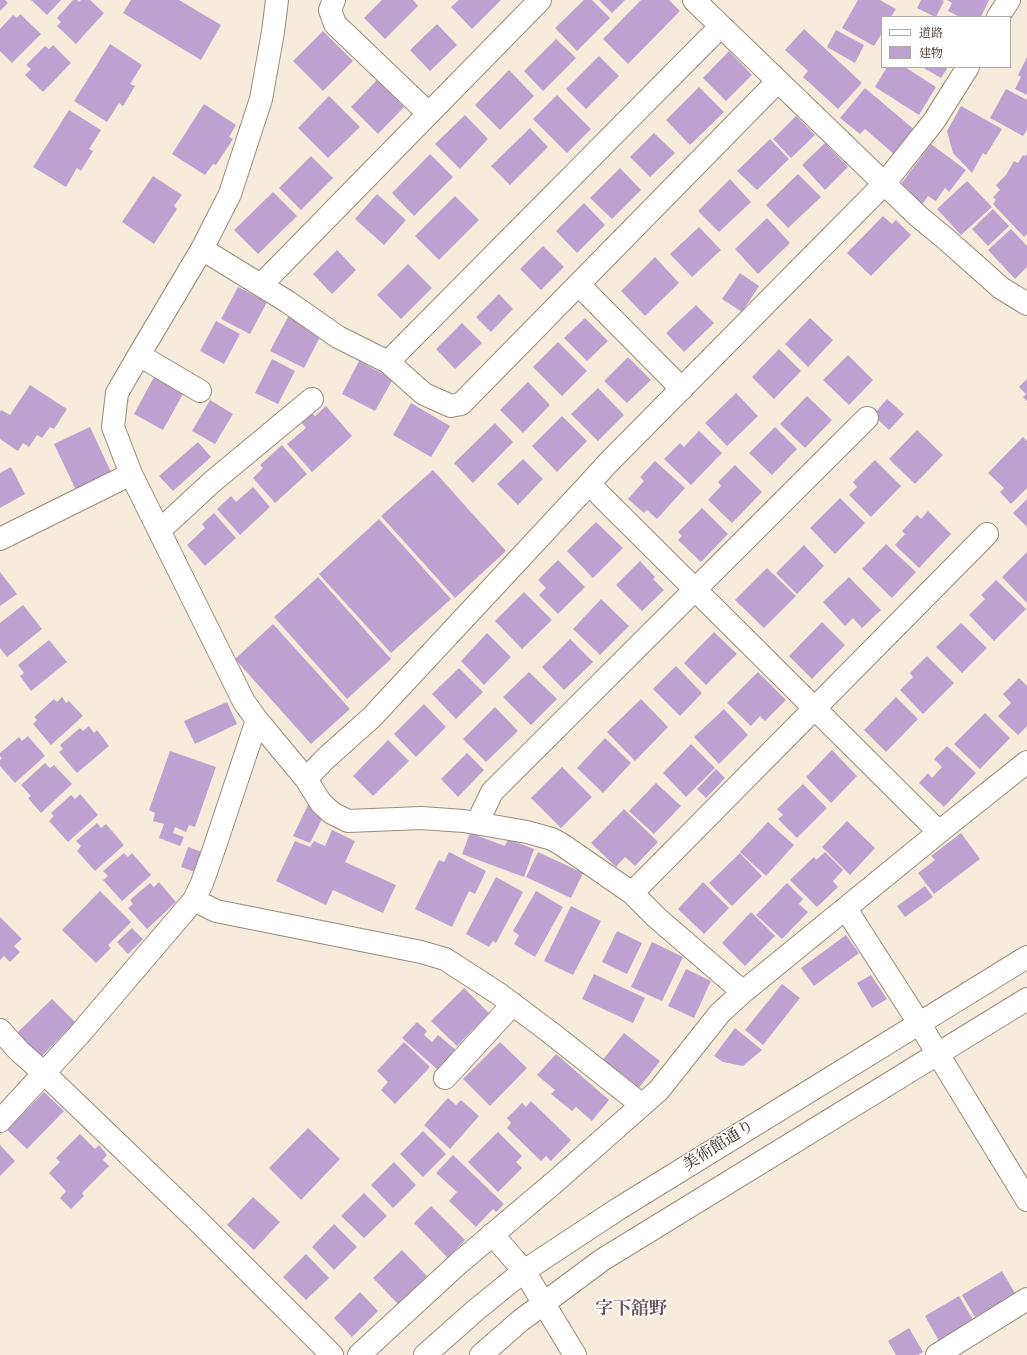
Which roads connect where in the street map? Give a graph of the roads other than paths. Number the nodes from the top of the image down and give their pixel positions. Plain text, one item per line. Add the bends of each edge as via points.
1 (277, 0) edge
2 (334, 0) edge
3 (540, 0) edge
4 (694, 0) edge
5 (1009, 0) edge
6 (999, 16) edge
7 (721, 26) junction
8 (967, 68) edge
9 (778, 81) junction
10 (428, 113) junction
11 (884, 184) junction
12 (202, 249) junction
13 (261, 284) junction
14 (578, 285) junction
15 (1027, 304) edge
16 (138, 355) junction
17 (388, 362) junction
18 (682, 389) junction
19 (200, 391) dead end
20 (312, 399) dead end
21 (867, 418) dead end
22 (132, 474) junction
23 (589, 484) junction
24 (159, 531) junction
25 (987, 534) dead end
26 (0, 539) edge
27 (696, 589) junction
28 (814, 709) junction
29 (257, 720) junction
30 (1027, 762) edge
31 (306, 779) junction
32 (480, 824) junction
33 (939, 832) junction
34 (632, 893) junction
35 (194, 900) junction
36 (846, 909) junction
37 (1027, 957) edge
38 (743, 992) junction
39 (1027, 999) edge
40 (513, 1004) junction
41 (919, 1023) junction
42 (0, 1030) edge
43 (938, 1054) junction
44 (44, 1073) junction
45 (445, 1078) dead end
46 (642, 1105) junction
47 (0, 1121) edge
48 (1027, 1200) edge
49 (492, 1234) junction
50 (524, 1271) junction
51 (1027, 1299) edge
52 (544, 1303) junction
53 (332, 1355) edge
54 (359, 1355) edge
55 (426, 1355) edge
56 (481, 1355) edge
57 (576, 1355) edge
58 (937, 1355) edge

1 - 12 street via 261,99 230,194
2 - 10 street via 330,10 335,24
3 - 10 street
4 - 7 street
5 - 6 street
7 - 9 street
7 - 17 street
8 - 11 street via 934,121
9 - 11 street
9 - 14 street
10 - 13 street
11 - 15 street via 1001,288
11 - 18 street
12 - 13 street
12 - 16 street
13 - 17 street via 338,338
14 - 17 street via 461,404 451,406 424,394
14 - 18 street
16 - 19 street
16 - 22 street via 118,393 113,427
18 - 23 street
20 - 24 street via 212,482
21 - 27 street
22 - 24 street
22 - 26 street
23 - 27 street
23 - 31 street via 372,717
24 - 29 street via 244,702
25 - 28 street
27 - 28 street
27 - 32 street via 492,792 481,815
28 - 33 street
28 - 34 street
29 - 31 street
29 - 35 street via 214,850
30 - 33 street
31 - 32 street via 321,803 332,813 348,821 421,818
32 - 34 street via 552,839
33 - 36 street
34 - 38 street via 657,918
35 - 40 street via 216,911 433,955 445,959
35 - 44 street
36 - 38 street
36 - 41 street
37 - 41 street, 美術館通り
38 - 46 street via 720,1013 659,1090
39 - 43 street
40 - 45 street
40 - 46 street
41 - 43 street
41 - 50 street, 美術館通り via 618,1209
42 - 44 street
43 - 48 street
43 - 52 street via 602,1260
44 - 47 street
44 - 53 street
46 - 49 street
49 - 50 street
49 - 54 street
50 - 52 street
50 - 55 street, 美術館通り
51 - 58 street
52 - 56 street
52 - 57 street

